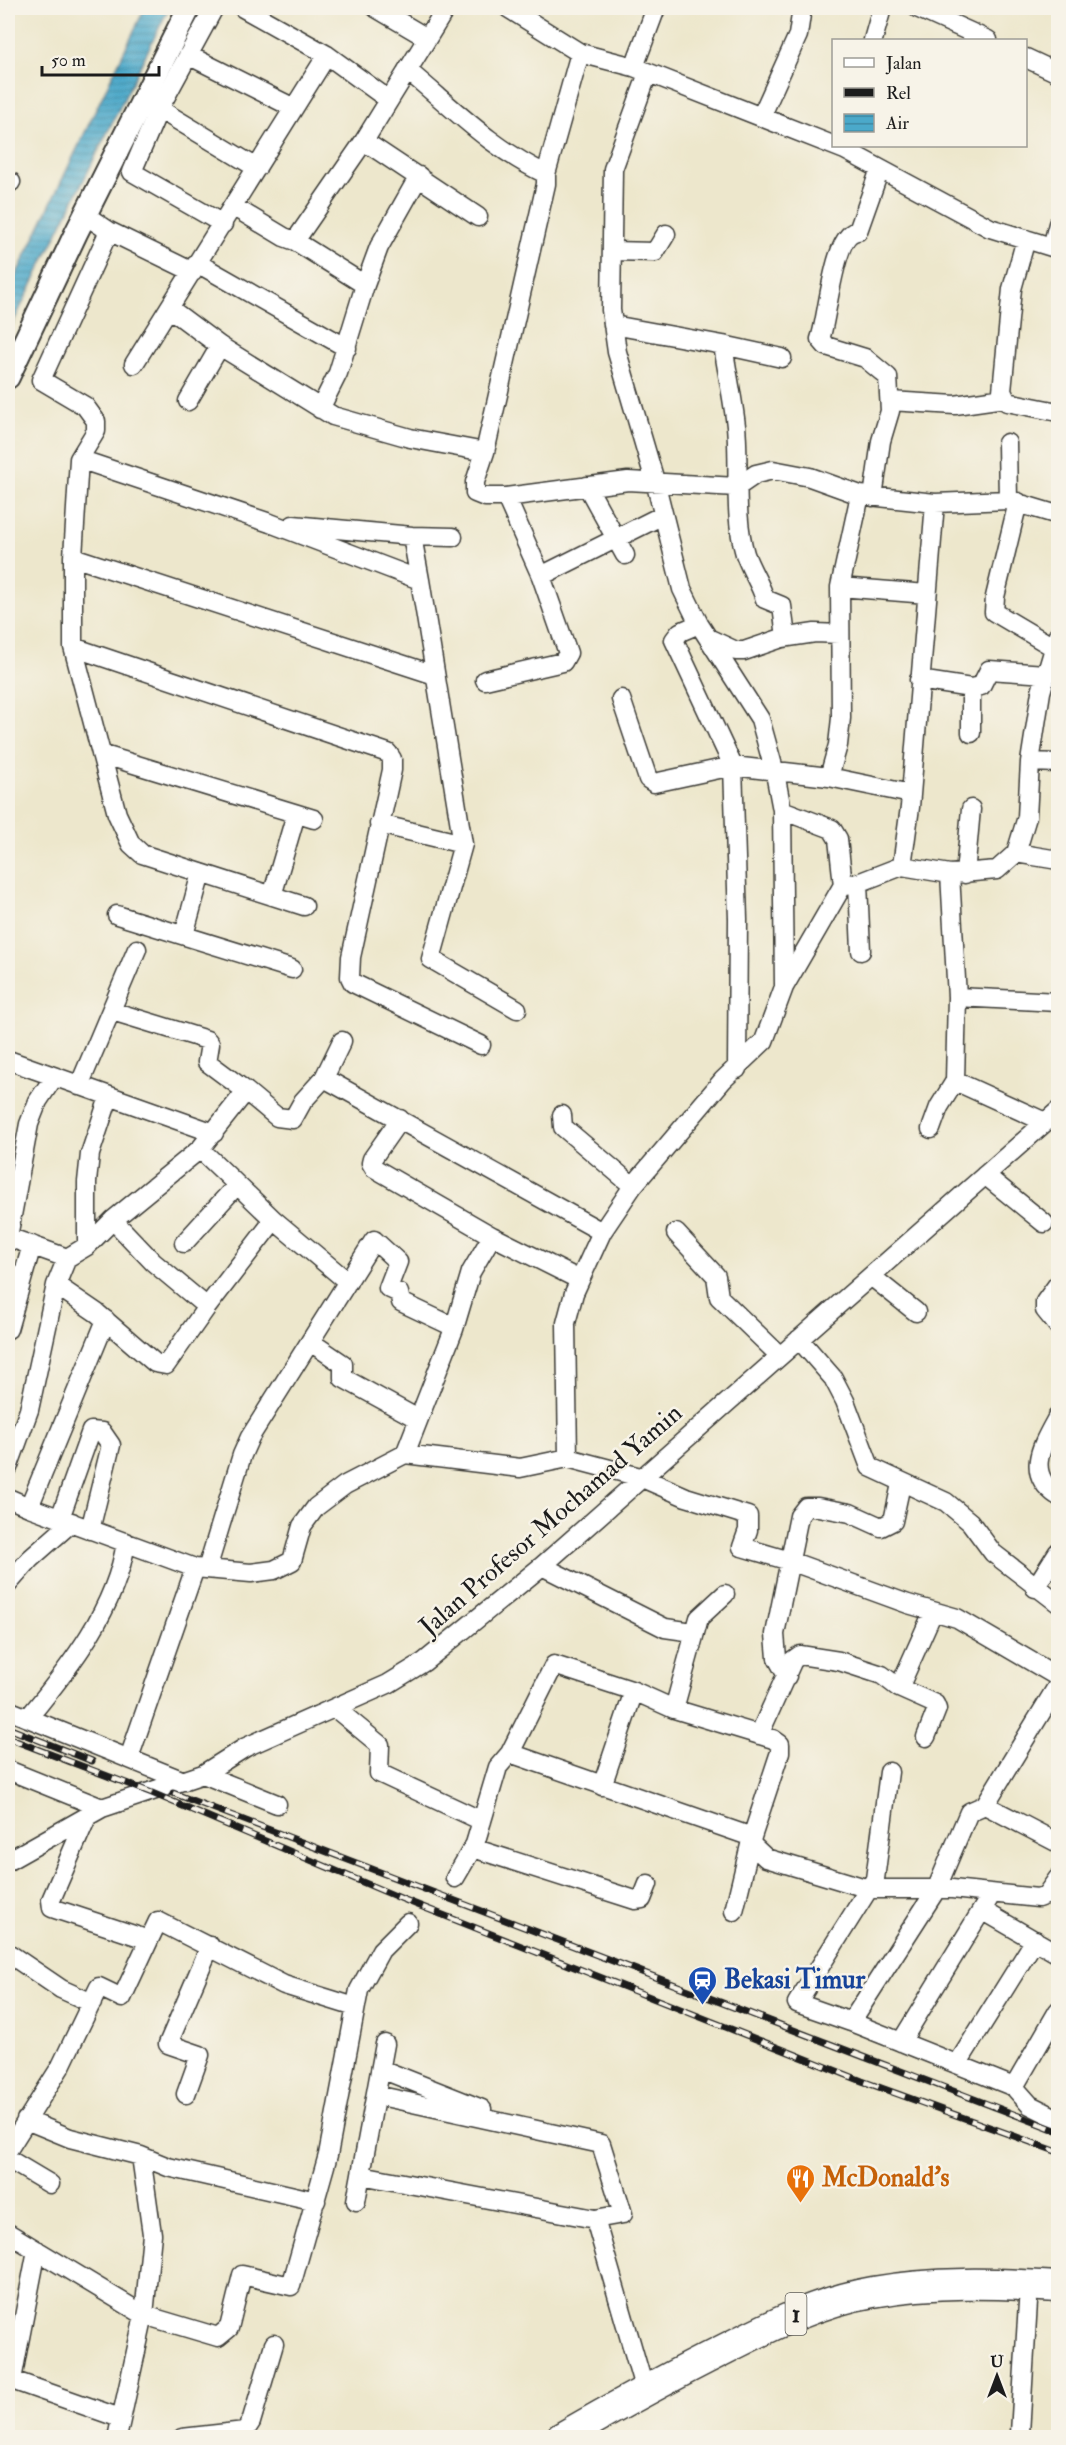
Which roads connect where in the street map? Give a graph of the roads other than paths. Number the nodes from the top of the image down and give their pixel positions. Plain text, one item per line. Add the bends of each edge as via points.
1 (189, 8) edge
2 (214, 8) edge
3 (243, 8) edge
4 (376, 8) edge
5 (446, 8) edge
6 (508, 8) edge
7 (656, 8) edge
8 (802, 8) edge
9 (882, 8) edge
10 (917, 8) edge
11 (427, 38) junction
12 (873, 39) edge
13 (986, 39) edge
14 (580, 53) junction
15 (189, 55) junction
16 (327, 55) junction
17 (1027, 58) edge
18 (407, 70) junction
19 (641, 70) junction
20 (1059, 73) edge
21 (389, 100) junction
22 (294, 108) junction
23 (159, 109) junction
24 (761, 117) junction
25 (364, 141) junction
26 (832, 143) edge
27 (846, 148) edge
28 (258, 168) junction
29 (880, 169) junction
30 (546, 174) junction
31 (419, 176) junction
32 (234, 207) junction
33 (86, 214) junction
34 (478, 217) dead end
35 (223, 224) junction
36 (1059, 224) edge
37 (109, 231) junction
38 (666, 234) dead end
39 (1026, 239) junction
40 (295, 241) junction
41 (1055, 248) edge
42 (612, 251) junction
43 (196, 268) junction
44 (365, 285) junction
45 (169, 308) junction
46 (613, 325) junction
47 (723, 345) junction
48 (220, 346) junction
49 (347, 348) junction
50 (782, 358) dead end
51 (134, 364) dead end
52 (8, 377) edge
53 (1004, 398) junction
54 (188, 401) dead end
55 (890, 401) junction
56 (320, 409) junction
57 (1059, 412) edge
58 (1007, 443) dead end
59 (485, 452) junction
60 (79, 459) junction
61 (655, 481) junction
62 (587, 486) junction
63 (736, 487) junction
64 (866, 496) junction
65 (506, 497) junction
66 (1013, 501) junction
67 (935, 502) junction
68 (663, 515) junction
69 (1059, 515) edge
70 (270, 523) junction
71 (412, 536) junction
72 (453, 537) dead end
73 (621, 547) junction
74 (73, 557) junction
75 (541, 576) junction
76 (420, 580) junction
77 (840, 587) junction
78 (927, 594) junction
79 (705, 632) junction
80 (840, 634) junction
81 (786, 637) junction
82 (1057, 645) edge
83 (73, 647) junction
84 (1046, 674) junction
85 (435, 675) junction
86 (485, 680) dead end
87 (919, 680) junction
88 (971, 688) junction
89 (621, 699) dead end
90 (971, 733) dead end
91 (101, 754) junction
92 (1030, 762) junction
93 (1059, 763) edge
94 (733, 766) junction
95 (775, 772) junction
96 (829, 777) junction
97 (911, 794) junction
98 (971, 809) dead end
99 (782, 810) junction
100 (296, 814) junction
101 (314, 819) dead end
102 (379, 824) junction
103 (463, 844) junction
104 (1017, 853) junction
105 (1059, 861) edge
106 (902, 866) junction
107 (201, 873) junction
108 (957, 874) junction
109 (851, 884) junction
110 (272, 896) junction
111 (304, 906) dead end
112 (117, 915) dead end
113 (184, 935) junction
114 (137, 949) dead end
115 (861, 951) dead end
116 (292, 969) dead end
117 (784, 987) junction
118 (957, 997) junction
119 (1059, 1002) edge
120 (517, 1009) dead end
121 (112, 1011) junction
122 (342, 1041) dead end
123 (481, 1045) dead end
124 (9, 1066) edge
125 (736, 1069) junction
126 (54, 1077) junction
127 (324, 1077) junction
128 (955, 1081) junction
129 (79, 1086) junction
130 (246, 1091) junction
131 (109, 1097) junction
132 (562, 1115) dead end
133 (1052, 1117) edge
134 (400, 1119) junction
135 (931, 1129) dead end
136 (214, 1133) junction
137 (200, 1149) junction
138 (985, 1175) junction
139 (237, 1185) junction
140 (633, 1186) junction
141 (113, 1220) junction
142 (274, 1220) junction
143 (1044, 1223) dead end
144 (602, 1232) junction
145 (676, 1233) dead end
146 (492, 1236) junction
147 (8, 1237) edge
148 (184, 1243) dead end
149 (32, 1245) junction
150 (87, 1246) junction
151 (67, 1258) junction
152 (871, 1276) junction
153 (580, 1280) junction
154 (348, 1282) junction
155 (1059, 1284) edge
156 (56, 1286) junction
157 (207, 1306) junction
158 (916, 1312) dead end
159 (106, 1320) junction
160 (1059, 1326) edge
161 (454, 1327) junction
162 (8, 1329) edge
163 (799, 1339) junction
164 (312, 1343) junction
165 (779, 1355) junction
166 (1059, 1416) edge
167 (418, 1419) junction
168 (405, 1454) junction
169 (568, 1458) junction
170 (8, 1468) edge
171 (640, 1477) junction
172 (901, 1484) junction
173 (1059, 1496) edge
174 (8, 1498) edge
175 (29, 1507) junction
176 (66, 1520) junction
177 (90, 1530) junction
178 (126, 1542) junction
179 (1059, 1552) edge
180 (790, 1561) junction
181 (542, 1566) junction
182 (201, 1569) junction
183 (8, 1584) edge
184 (1035, 1588) junction
185 (725, 1594) dead end
186 (1059, 1603) edge
187 (933, 1612) junction
188 (693, 1632) junction
189 (787, 1676) junction
190 (1059, 1677) edge
191 (1059, 1685) edge
192 (899, 1688) junction
193 (634, 1691) junction
194 (335, 1708) junction
195 (674, 1708) junction
196 (8, 1710) edge
197 (28, 1718) junction
198 (759, 1735) junction
199 (926, 1737) dead end
200 (510, 1753) junction
201 (129, 1758) junction
202 (8, 1770) edge
203 (889, 1772) dead end
204 (203, 1774) junction
205 (184, 1781) junction
206 (602, 1786) junction
207 (277, 1804) dead end
208 (985, 1805) junction
209 (95, 1813) junction
210 (482, 1821) junction
211 (751, 1840) junction
212 (1059, 1843) edge
213 (472, 1848) junction
214 (8, 1861) edge
215 (455, 1878) dead end
216 (648, 1884) dead end
217 (1056, 1887) edge
218 (869, 1889) junction
219 (936, 1890) junction
220 (987, 1902) junction
221 (734, 1911) dead end
222 (408, 1923) dead end
223 (148, 1940) junction
224 (1035, 1940) junction
225 (210, 1946) junction
226 (8, 1953) edge
227 (1059, 1954) edge
228 (92, 2003) junction
229 (355, 2007) junction
230 (1059, 2011) edge
231 (851, 2022) junction
232 (901, 2042) junction
233 (385, 2044) dead end
234 (958, 2064) junction
235 (381, 2069) junction
236 (1014, 2087) junction
237 (186, 2094) dead end
238 (376, 2095) junction
239 (1059, 2119) edge
240 (26, 2120) junction
241 (531, 2129) junction
242 (8, 2150) edge
243 (141, 2156) junction
244 (8, 2159) edge
245 (361, 2175) junction
246 (50, 2184) dead end
247 (316, 2201) junction
248 (356, 2201) dead end
249 (595, 2219) junction
250 (8, 2233) edge
251 (37, 2250) junction
252 (1059, 2287) edge
253 (1028, 2302) junction
254 (1059, 2304) edge
255 (144, 2315) junction
256 (782, 2328) junction
257 (274, 2344) dead end
258 (12, 2351) edge
259 (645, 2391) junction
260 (120, 2418) junction
261 (1020, 2433) dead end
262 (117, 2438) edge
263 (182, 2438) edge
264 (561, 2438) edge
265 (595, 2438) edge

1 - 33 street
2 - 15 street
3 - 16 street
4 - 11 street
5 - 11 street
6 - 14 street
7 - 19 street
8 - 24 street via 798,35
9 - 12 street
10 - 13 street
11 - 18 street
14 - 19 street
14 - 30 street
15 - 22 street
15 - 23 street
16 - 21 street
16 - 22 street
17 - 20 street
18 - 21 street
18 - 30 street via 486,138
19 - 24 street
19 - 42 street via 613,169
21 - 25 street
22 - 28 street
23 - 28 street
23 - 35 street via 132,172
24 - 26 street
25 - 31 street
25 - 40 street
27 - 29 street
28 - 32 street
29 - 39 street via 990,228
29 - 55 street via 858,231 845,237 828,291 826,323 820,339 826,346 865,358 888,377
30 - 59 street
31 - 34 street
31 - 44 street via 379,247
32 - 35 street
32 - 40 street
33 - 37 street
33 - 52 street
35 - 43 street
36 - 41 street
37 - 43 street
37 - 60 street via 41,380 68,393 92,412 96,431
38 - 42 street via 655,252
39 - 41 street
39 - 53 street via 1009,306
40 - 44 street
42 - 46 street
43 - 45 street
43 - 49 street
44 - 49 street
45 - 48 street
45 - 51 street
46 - 47 street
46 - 61 street via 617,352
47 - 50 street
47 - 63 street via 736,427
48 - 54 street
48 - 56 street
49 - 56 street
53 - 55 street via 955,405
53 - 57 street via 1007,402
55 - 64 street
56 - 59 street via 381,430
58 - 66 street
59 - 65 street via 474,489 485,497
60 - 70 street
60 - 74 street
61 - 62 street
61 - 63 street
61 - 68 street
62 - 65 street
62 - 73 street
63 - 64 street via 756,474 773,470 810,477
63 - 81 street via 745,553 765,599 782,606
64 - 67 street
64 - 77 street
65 - 75 street
66 - 67 street
66 - 69 street
66 - 82 street via 994,612
67 - 78 street
68 - 73 street
68 - 79 street via 682,588
70 - 71 street
70 - 76 street
71 - 72 street
71 - 76 street
73 - 75 street
74 - 83 street
74 - 85 street
75 - 86 street via 568,657 563,662
76 - 85 street
77 - 78 street
77 - 80 street
78 - 87 street
79 - 81 street via 736,651
79 - 94 street via 676,635 675,645
79 - 95 street via 760,719
80 - 81 street
80 - 96 street via 841,718
82 - 84 street
83 - 91 street
83 - 102 street via 388,753 392,770
84 - 88 street via 989,670 981,686
84 - 92 street
85 - 103 street
87 - 88 street
87 - 97 street
88 - 90 street
89 - 94 street via 650,782
91 - 100 street
91 - 107 street via 117,814 131,844 142,854
92 - 93 street
92 - 104 street via 1026,817
94 - 95 street
94 - 125 street via 738,919
95 - 96 street
95 - 99 street
96 - 97 street
97 - 106 street
98 - 108 street
99 - 109 street via 832,829
99 - 117 street
100 - 101 street
100 - 110 street
102 - 103 street
102 - 123 street via 351,957 351,980
103 - 120 street via 431,959
104 - 105 street
104 - 108 street via 997,870
106 - 108 street
106 - 109 street
107 - 110 street
107 - 113 street
108 - 118 street
109 - 115 street
109 - 117 street
110 - 111 street
112 - 113 street
113 - 116 street
114 - 121 street
117 - 125 street via 764,1041
118 - 119 street
118 - 128 street
121 - 129 street
121 - 130 street via 207,1040 207,1062
122 - 127 street
124 - 126 street
125 - 140 street
126 - 129 street
126 - 147 street via 29,1124
127 - 130 street via 292,1119 277,1117
127 - 134 street
128 - 133 street
128 - 135 street
129 - 131 street
130 - 136 street
131 - 136 street
131 - 150 street via 90,1154
132 - 140 street via 563,1127
133 - 138 street, Jalan Profesor Mochamad Yamin
134 - 144 street
134 - 146 street via 371,1165
136 - 137 street
137 - 139 street
137 - 141 street
138 - 143 street
138 - 152 street, Jalan Profesor Mochamad Yamin
139 - 142 street
139 - 148 street
140 - 144 street
141 - 150 street
141 - 157 street via 153,1262
142 - 154 street
142 - 157 street
144 - 153 street
145 - 165 street via 716,1276 719,1297
146 - 153 street
146 - 161 street via 471,1272
147 - 149 street
149 - 151 street
149 - 162 street
150 - 151 street
151 - 156 street
152 - 158 street
152 - 163 street, Jalan Profesor Mochamad Yamin
153 - 169 street via 568,1311 564,1342
154 - 161 street via 376,1240 398,1262 388,1288 399,1293 401,1302
154 - 164 street
155 - 160 street via 1045,1302 1045,1310
156 - 159 street
156 - 170 street via 29,1410
157 - 159 street via 163,1365 155,1363
159 - 175 street
161 - 167 street
163 - 165 street, Jalan Profesor Mochamad Yamin
163 - 172 street via 833,1378 870,1467
164 - 167 street via 343,1364 343,1378
164 - 182 street via 246,1446
165 - 171 street, Jalan Profesor Mochamad Yamin
166 - 173 street via 1039,1451 1038,1463 1048,1489
167 - 168 street
168 - 169 street via 520,1468
168 - 182 street via 345,1485 316,1507 302,1526 292,1561 285,1566 251,1573
169 - 171 street
171 - 180 street via 686,1497 748,1516 742,1547
171 - 181 street, Jalan Profesor Mochamad Yamin
172 - 180 street via 893,1521 887,1526 833,1509 806,1507 799,1516
172 - 184 street via 946,1502 970,1522 993,1553
174 - 175 street
175 - 176 street
176 - 177 street
176 - 177 street via 91,1431 102,1432 111,1445
176 - 183 street
177 - 178 street
178 - 182 street
178 - 197 street via 116,1580 91,1632
179 - 184 street
180 - 187 street
180 - 189 street via 775,1634 777,1658
181 - 188 street via 665,1628
181 - 194 street, Jalan Profesor Mochamad Yamin via 415,1668
182 - 201 street
184 - 186 street
185 - 188 street via 703,1612
187 - 190 street via 980,1629
187 - 192 street
188 - 195 street
189 - 192 street via 796,1657 814,1655 882,1675
189 - 198 street
191 - 208 street
192 - 199 street via 935,1704 937,1709
193 - 195 street
193 - 200 street via 554,1665
193 - 206 street
194 - 204 street, Jalan Profesor Mochamad Yamin via 246,1747
194 - 210 street via 380,1745 379,1773
195 - 198 street
196 - 197 street
197 - 201 street
198 - 211 street via 780,1744 780,1752
200 - 206 street
200 - 210 street via 498,1767
201 - 205 street
202 - 209 street
203 - 218 street via 874,1879
204 - 205 street, Jalan Profesor Mochamad Yamin
204 - 207 street
205 - 209 street, Jalan Profesor Mochamad Yamin
206 - 211 street
208 - 212 street
208 - 219 street via 969,1812
209 - 214 street, Jalan Profesor Mochamad Yamin
209 - 223 street via 51,1906
210 - 213 street
211 - 218 street via 766,1858
211 - 221 street
213 - 215 street
213 - 216 street via 635,1900 642,1899
217 - 220 street via 1038,1898
218 - 219 street
218 - 231 street via 796,2003
219 - 220 street via 970,1891
219 - 231 street
220 - 224 street
220 - 232 street
222 - 229 street via 373,1962
223 - 225 street via 158,1921
223 - 228 street via 122,1998 99,1987
224 - 227 street
224 - 234 street
225 - 229 street via 284,1985
225 - 237 street via 168,2044 200,2055
226 - 228 street via 61,1989
228 - 240 street via 61,2066
229 - 247 street
230 - 236 street
231 - 232 street
232 - 234 street
233 - 235 street
234 - 236 street
235 - 238 street
235 - 241 street
236 - 239 street via 1030,2105
238 - 241 street
238 - 245 street
240 - 242 street
240 - 243 street via 70,2138
241 - 249 street via 601,2144 623,2214
243 - 247 street via 168,2167
243 - 255 street via 152,2234
244 - 246 street
245 - 248 street
245 - 249 street
247 - 255 street via 291,2286 242,2275 230,2328 218,2337
249 - 259 street
250 - 251 street
251 - 255 street
251 - 258 street
252 - 256 highway, 1 via 958,2284 873,2292 832,2302
253 - 254 highway, 1
253 - 256 highway, 1 via 914,2302
253 - 261 street
255 - 260 street
256 - 259 highway, 1
256 - 265 highway, 1
257 - 263 street via 245,2431
258 - 260 street via 12,2380
259 - 264 highway, 1
260 - 262 street

